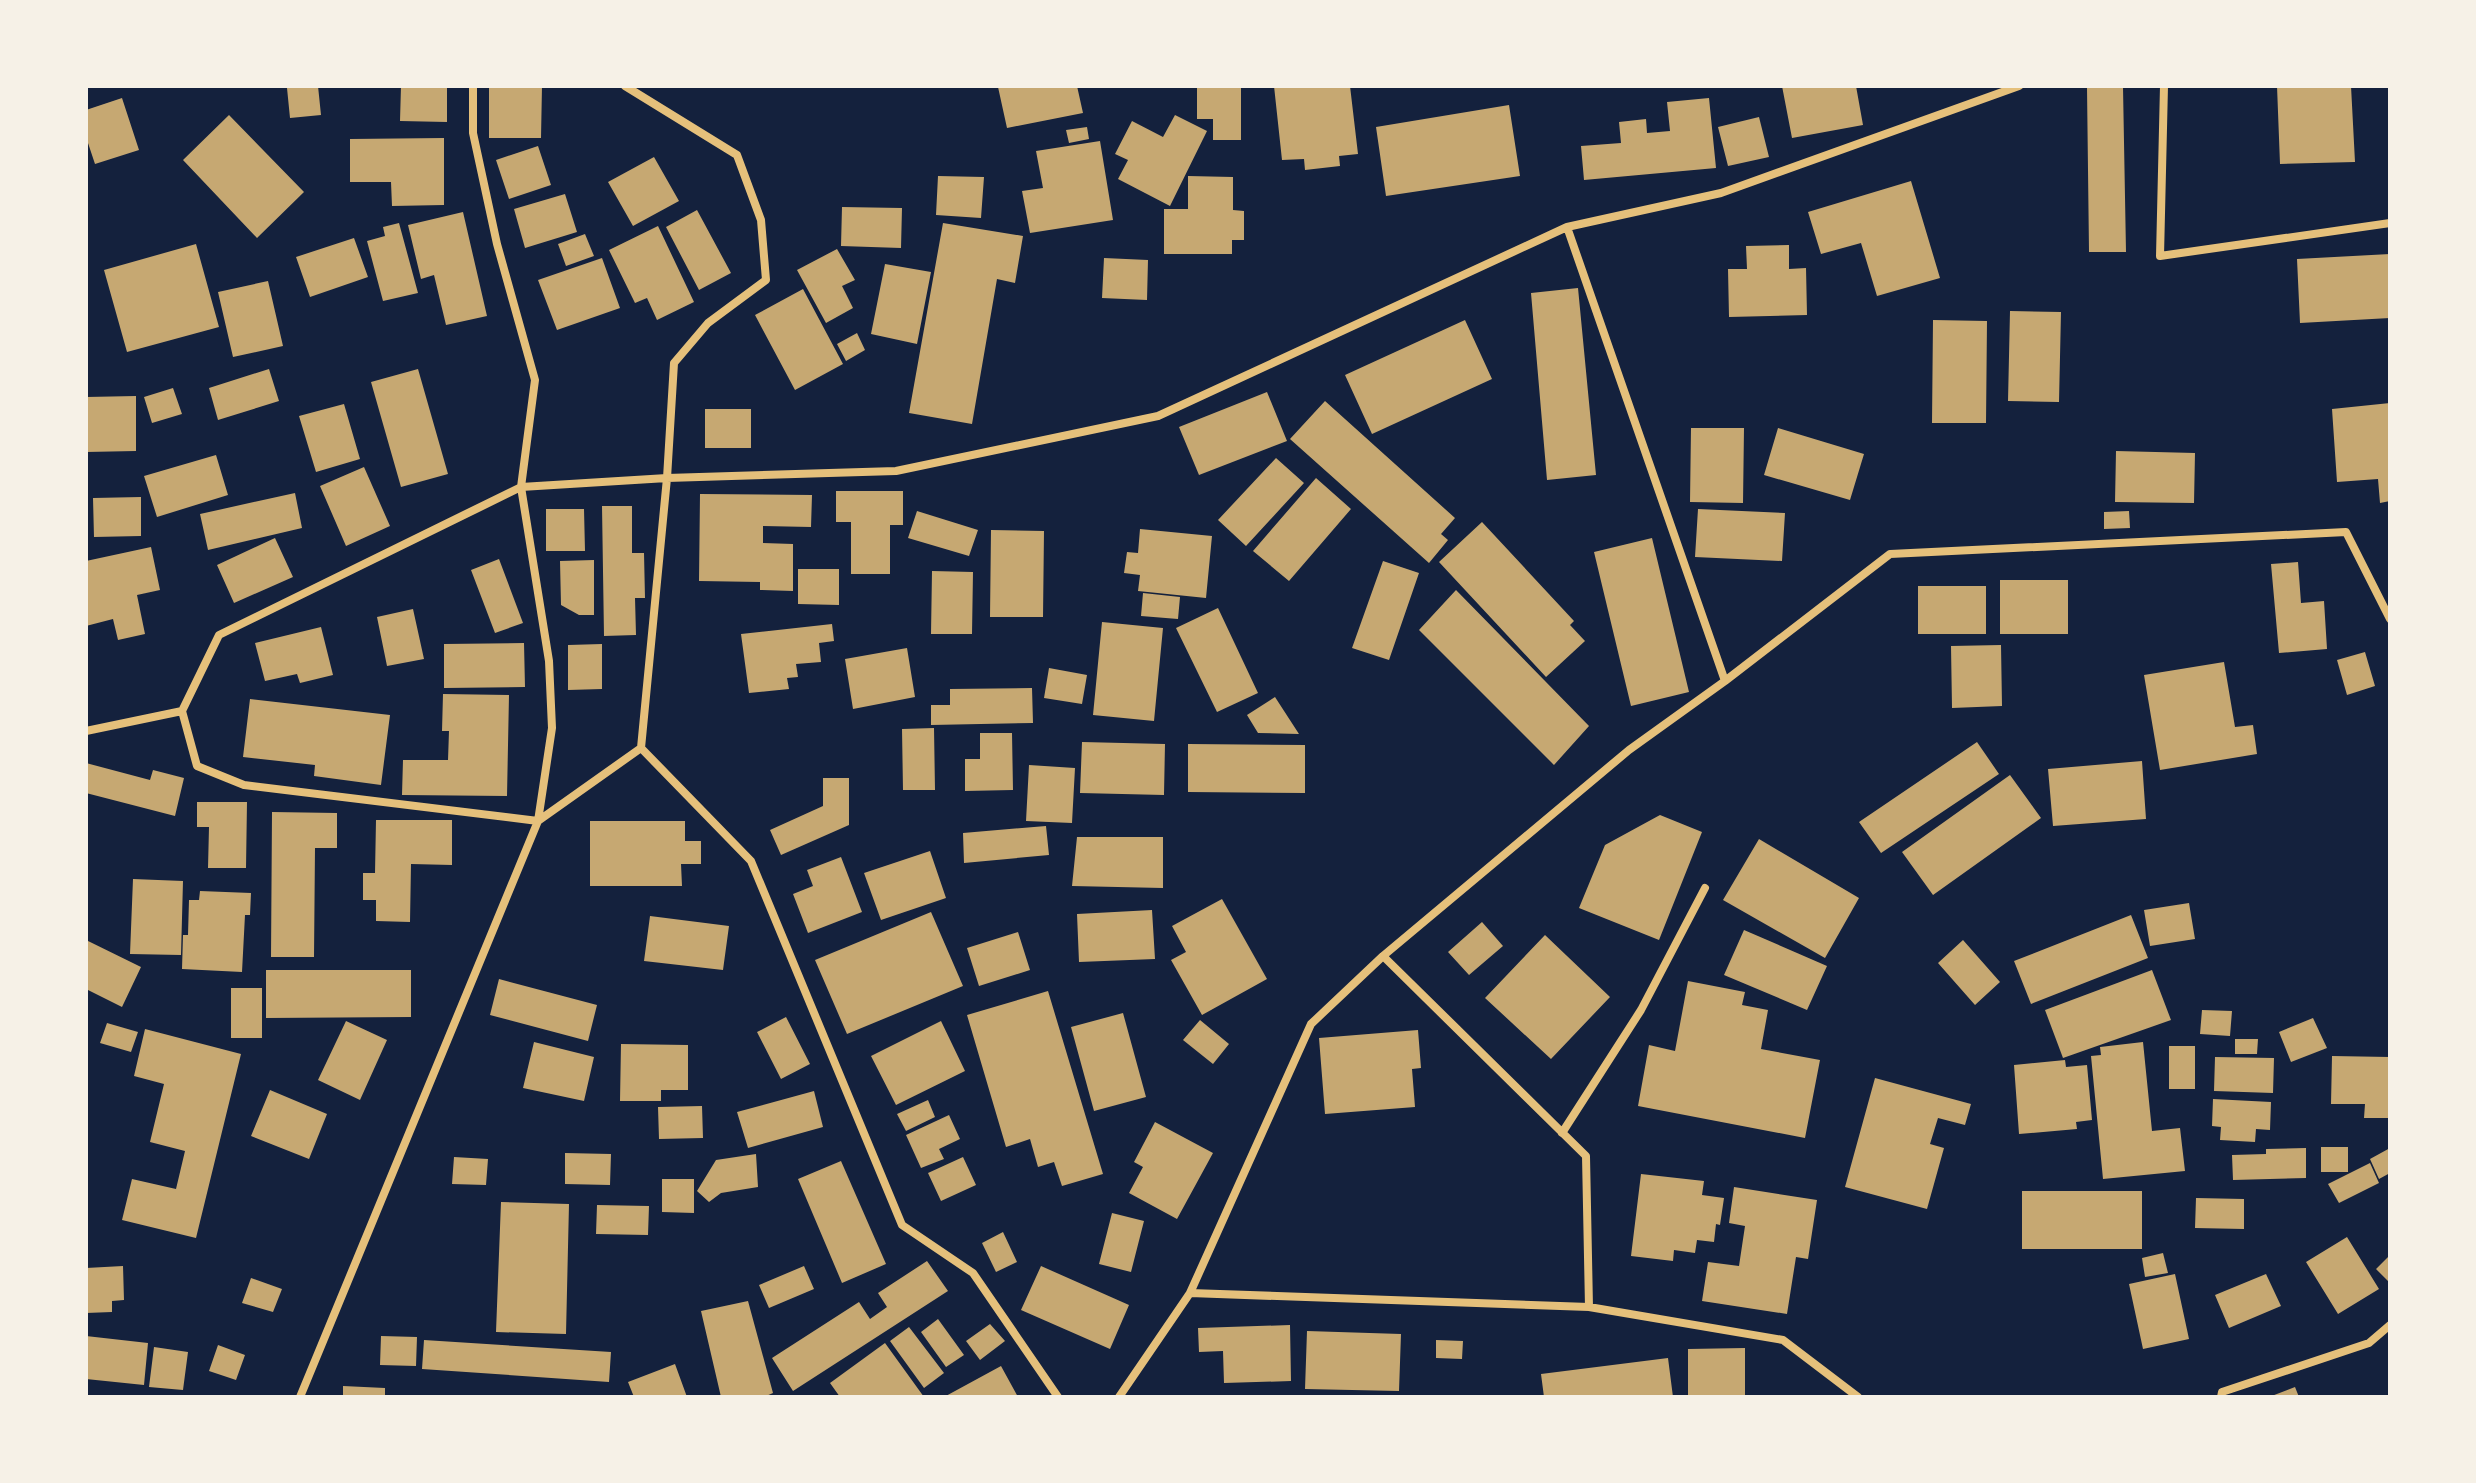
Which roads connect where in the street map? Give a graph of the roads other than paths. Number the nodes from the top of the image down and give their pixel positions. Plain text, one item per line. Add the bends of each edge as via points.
1 (473, 86) edge
2 (625, 86) edge
3 (2019, 86) edge
4 (2164, 86) edge
5 (2390, 223) edge
6 (1567, 227) junction
7 (667, 478) junction
8 (521, 487) junction
9 (2390, 619) edge
10 (1725, 681) junction
11 (182, 711) junction
12 (86, 731) edge
13 (641, 748) junction
14 (538, 821) junction
15 (1705, 888) dead end
16 (1383, 956) junction
17 (1562, 1133) junction
18 (1190, 1293) junction
19 (1589, 1307) junction
20 (2390, 1325) edge
21 (300, 1397) edge
22 (1058, 1397) edge
23 (1119, 1397) edge
24 (1858, 1397) edge
25 (2221, 1397) edge

1 - 8 street via 473,133 535,380
2 - 7 street via 737,155 761,220 766,280 708,323 674,363
3 - 6 street via 1721,193
4 - 5 street via 2160,256
6 - 7 street via 1158,416 896,471
6 - 10 street
7 - 8 street
7 - 13 street
8 - 11 street via 219,635
8 - 14 street via 549,661 552,715
9 - 10 street via 2346,532 1890,554
10 - 16 street via 1629,750
11 - 12 street
11 - 14 street via 197,766 244,785
13 - 14 street
13 - 22 street via 751,861 902,1225 973,1273
14 - 21 street
15 - 17 street via 1641,1010
16 - 17 street
16 - 18 street via 1311,1024
17 - 19 street via 1586,1156
18 - 19 street
18 - 23 street
19 - 24 street via 1783,1340
20 - 25 street via 2369,1343 2222,1392

